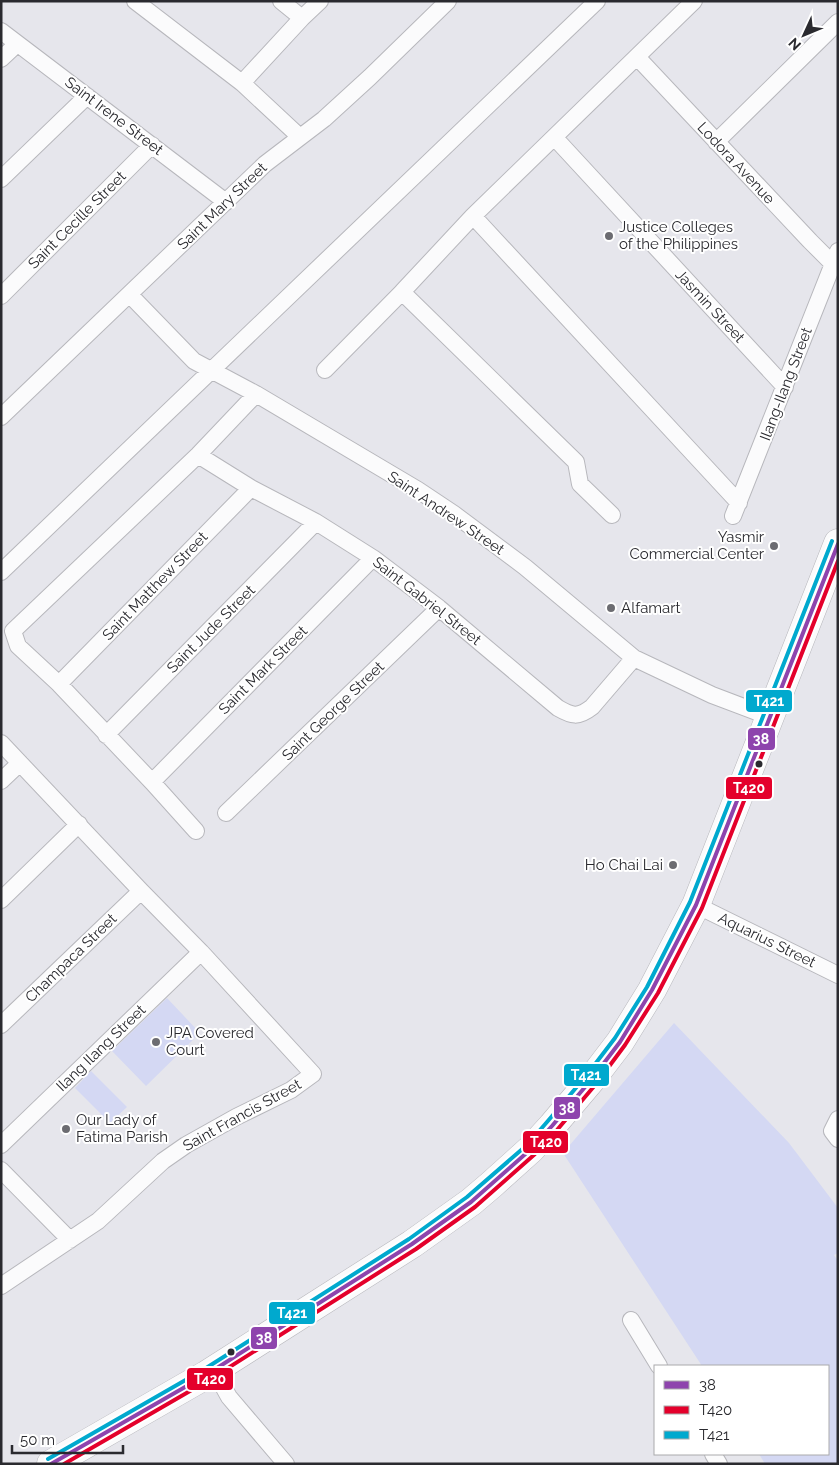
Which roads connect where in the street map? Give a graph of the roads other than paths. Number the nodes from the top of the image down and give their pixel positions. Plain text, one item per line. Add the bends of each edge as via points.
1 (135, 1) edge
2 (281, 1) edge
3 (320, 1) edge
4 (448, 1) edge
5 (597, 1) edge
6 (694, 1) edge
7 (302, 18) junction
8 (838, 22) edge
9 (1, 31) edge
10 (17, 44) junction
11 (637, 57) junction
12 (1, 59) edge
13 (242, 83) junction
14 (87, 96) junction
15 (300, 137) junction
16 (555, 138) junction
17 (716, 142) junction
18 (152, 145) junction
19 (1, 179) edge
20 (226, 202) junction
21 (473, 216) junction
22 (836, 260) edge
23 (402, 292) junction
24 (130, 295) junction
25 (1, 296) edge
26 (213, 370) junction
27 (325, 370) dead end
28 (785, 387) junction
29 (256, 394) junction
30 (1, 417) edge
31 (198, 455) junction
32 (251, 488) junction
33 (612, 515) dead end
34 (316, 522) junction
35 (838, 543) edge
36 (373, 558) junction
37 (1, 572) edge
38 (439, 608) junction
39 (634, 658) junction
40 (59, 684) junction
41 (770, 717) junction
42 (106, 735) junction
43 (1, 743) edge
44 (20, 763) junction
45 (1, 781) edge
46 (152, 782) junction
47 (226, 813) dead end
48 (78, 824) junction
49 (196, 831) dead end
50 (140, 892) junction
51 (1, 900) edge
52 (696, 905) junction
53 (201, 952) junction
54 (838, 975) edge
55 (1, 1025) edge
56 (838, 1119) edge
57 (838, 1139) edge
58 (1, 1145) edge
59 (1, 1170) edge
60 (70, 1240) junction
61 (1, 1286) edge
62 (630, 1320) dead end
63 (658, 1365) edge
64 (214, 1370) junction
65 (51, 1464) edge
66 (286, 1464) edge

1 - 13 street
2 - 7 street
3 - 7 street
4 - 15 street, Saint Mary Street via 357,90
5 - 26 street
6 - 11 street
7 - 13 street
8 - 17 street
9 - 10 street, Saint Irene Street
10 - 12 street
10 - 14 street, Saint Irene Street
11 - 16 street
11 - 17 street, Lodora Avenue
13 - 15 street
14 - 18 street, Saint Irene Street
14 - 19 street
15 - 20 street, Saint Mary Street via 265,164
16 - 21 street
16 - 28 street, Jasmin Street
17 - 22 street, Lodora Avenue
18 - 20 street, Saint Irene Street
18 - 25 street, Saint Cecille Street
20 - 24 street, Saint Mary Street
21 - 23 street
21 - 28 street, Ilang-Ilang Street via 736,509
22 - 28 street, Ilang-Ilang Street
23 - 27 street
23 - 33 street via 576,462 580,484
24 - 26 street, Saint Andrew Street via 194,360
24 - 30 street, Saint Mary Street
26 - 29 street, Saint Andrew Street
26 - 37 street
29 - 31 street
29 - 39 street, Saint Andrew Street via 454,514 532,573
31 - 32 street, Saint Gabriel Street
31 - 40 street via 13,631 18,646
32 - 34 street, Saint Gabriel Street
32 - 40 street, Saint Matthew Street
34 - 36 street, Saint Gabriel Street
34 - 42 street, Saint Jude Street
35 - 41 highway
36 - 38 street, Saint Gabriel Street
36 - 46 street, Saint Mark Street
38 - 39 street, Saint Gabriel Street via 567,714 577,716 585,713
38 - 47 street, Saint George Street
39 - 41 street, Saint Andrew Street via 712,695
40 - 42 street
41 - 52 highway
42 - 46 street
43 - 44 street, Saint Francis Street
44 - 45 street
44 - 48 street, Saint Francis Street
46 - 49 street
48 - 50 street, Saint Francis Street
48 - 51 street
50 - 53 street, Saint Francis Street
50 - 55 street, Champaca Street
52 - 54 street, Aquarius Street
52 - 64 highway via 652,990 620,1042 531,1149 492,1185 442,1223
53 - 58 street, Ilang Ilang Street
53 - 60 street, Saint Francis Street via 313,1074 291,1090 186,1145 163,1161 98,1221
56 - 57 street via 832,1131
59 - 60 street
60 - 61 street, Saint Francis Street
62 - 63 street
64 - 65 highway
64 - 66 street via 229,1397

